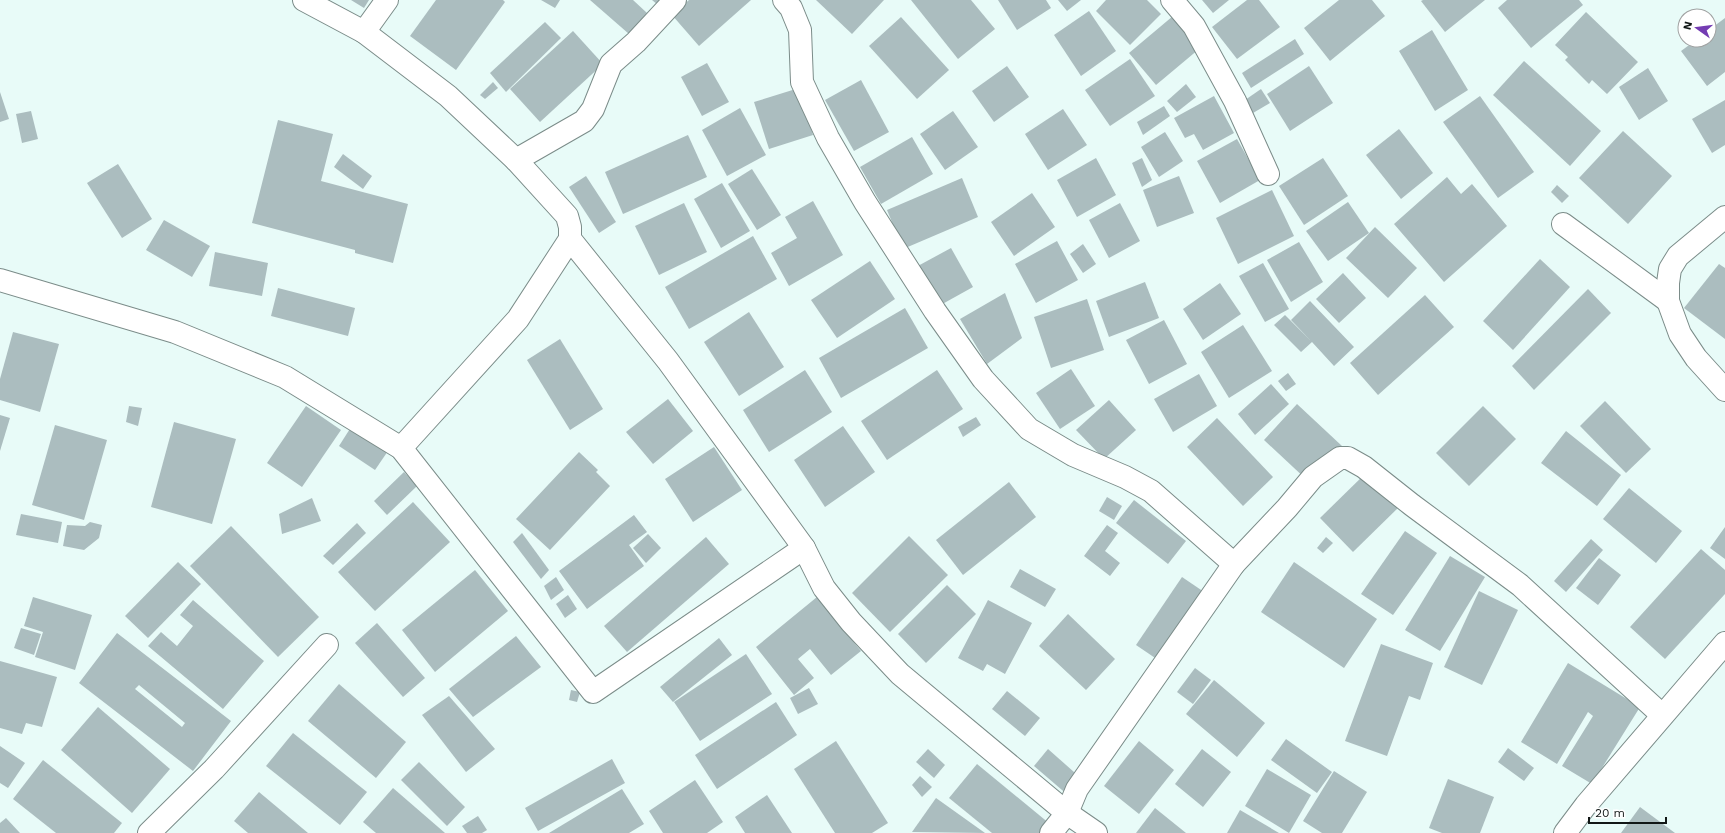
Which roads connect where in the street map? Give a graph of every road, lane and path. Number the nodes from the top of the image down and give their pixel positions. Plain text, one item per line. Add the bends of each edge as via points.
1 (304, 0) edge
2 (387, 0) edge
3 (675, 0) edge
4 (784, 0) edge
5 (1172, 0) edge
6 (364, 32) junction
7 (516, 160) junction
8 (1268, 174) dead end
9 (1725, 217) edge
10 (1563, 224) dead end
11 (570, 239) junction
12 (0, 280) edge
13 (1668, 301) junction
14 (1725, 390) edge
15 (401, 448) junction
16 (804, 548) junction
17 (1234, 564) junction
18 (1725, 643) edge
19 (327, 645) dead end
20 (1662, 715) junction
21 (1067, 813) junction
22 (149, 833) edge
23 (1051, 833) edge
24 (1096, 833) edge
25 (1565, 833) edge

1 - 6 street
2 - 6 street
3 - 7 street via 636,42 611,64 593,109 584,121
4 - 17 street via 791,8 800,30 802,82 828,138 869,208 983,379 1029,429 1073,455 1151,491
5 - 8 street via 1197,33 1235,101
6 - 7 street via 448,96
7 - 11 street via 567,216
9 - 13 street via 1678,256 1670,269
10 - 13 street
11 - 15 street via 518,319
11 - 16 street via 668,361
12 - 15 street via 175,332 285,377
13 - 14 street via 1680,334 1696,358
15 - 16 street via 593,692
16 - 21 street via 824,588 851,622 900,674
17 - 20 street via 1313,477 1340,458 1348,458 1364,467 1412,506 1520,585
17 - 21 street via 1077,789
18 - 20 street
19 - 22 street via 214,769
20 - 25 street
21 - 23 street
21 - 24 street

